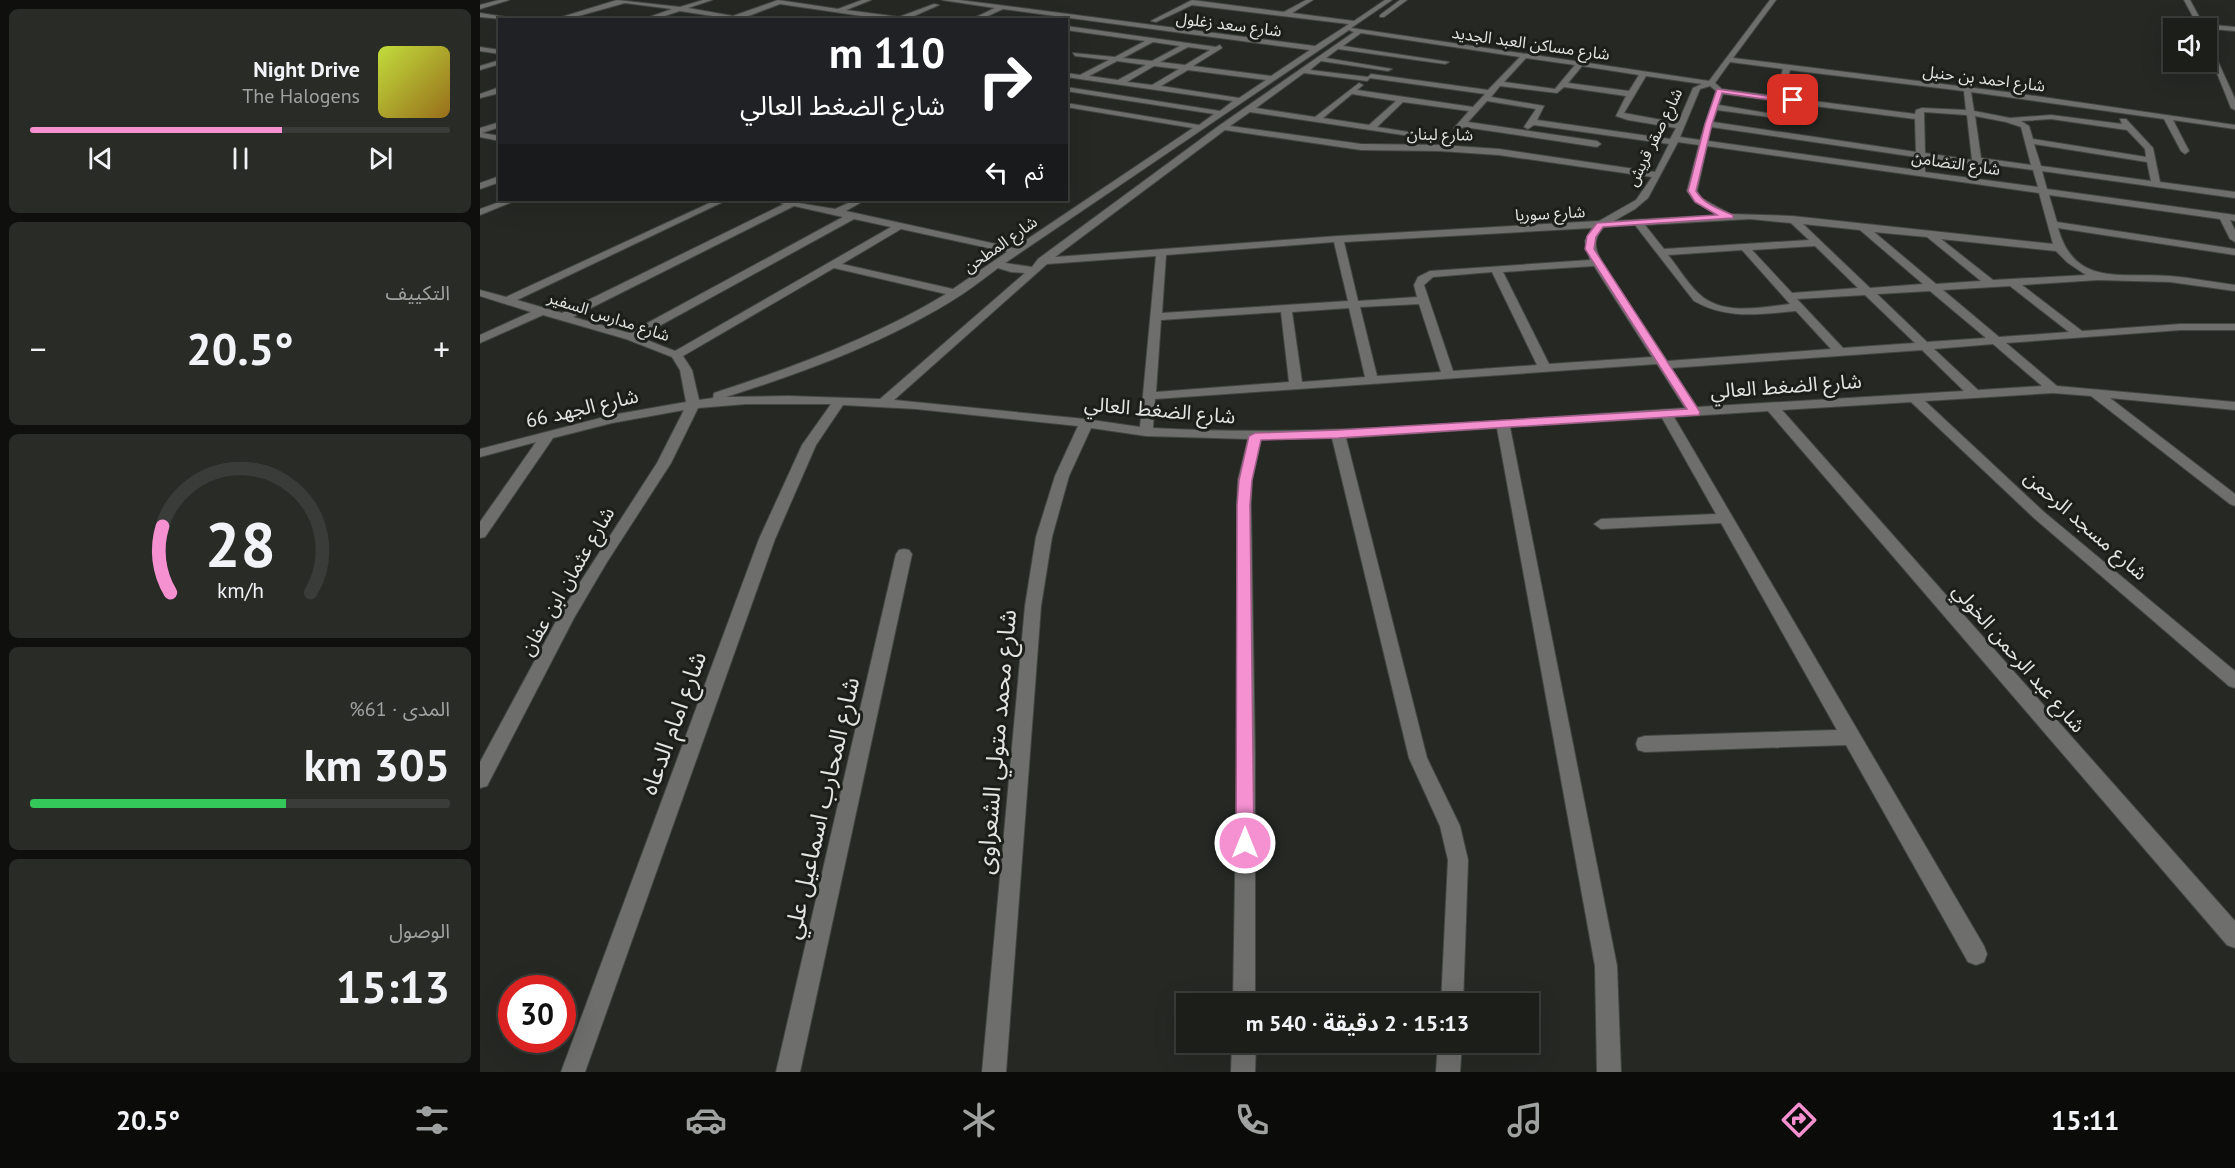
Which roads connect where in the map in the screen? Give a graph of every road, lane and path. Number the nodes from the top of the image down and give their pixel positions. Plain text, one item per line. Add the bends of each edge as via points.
1 (506, 0) edge
2 (622, 0) edge
3 (709, 0) edge
4 (868, 0) edge
5 (945, 0) edge
6 (990, 0) edge
7 (1310, 0) edge
8 (1385, 0) edge
9 (1404, 0) edge
10 (1773, 0) edge
11 (2187, 0) edge
12 (634, 1) edge
13 (782, 1) edge
14 (1195, 1) edge
15 (936, 5) dead end
16 (1256, 5) dead end
17 (480, 6) edge
18 (1003, 8) junction
19 (680, 9) junction
20 (837, 10) junction
21 (1247, 10) junction
22 (847, 12) junction
23 (1286, 14) junction
24 (480, 15) edge
25 (498, 18) edge
26 (562, 18) edge
27 (651, 18) edge
28 (729, 18) edge
29 (737, 18) edge
30 (830, 18) edge
31 (891, 18) edge
32 (901, 18) edge
33 (978, 18) edge
34 (2196, 18) edge
35 (498, 20) edge
36 (1154, 21) junction
37 (480, 25) edge
38 (1134, 25) junction
39 (1358, 27) junction
40 (1068, 28) edge
41 (2217, 28) edge
42 (2235, 29) edge
43 (1081, 30) junction
44 (1113, 35) junction
45 (1068, 36) edge
46 (1235, 38) junction
47 (1104, 40) dead end
48 (1152, 40) junction
49 (1186, 45) junction
50 (1319, 46) junction
51 (1462, 46) junction
52 (1336, 48) junction
53 (480, 49) edge
54 (1084, 49) dead end
55 (1217, 49) junction
56 (498, 52) edge
57 (1075, 54) junction
58 (1525, 56) junction
59 (1068, 57) edge
60 (1116, 59) junction
61 (1320, 59) junction
62 (1728, 60) junction
63 (1445, 62) junction
64 (498, 63) edge
65 (2217, 63) edge
66 (1153, 64) junction
67 (1580, 64) junction
68 (1787, 67) junction
69 (480, 68) edge
70 (1186, 68) junction
71 (1382, 68) junction
72 (1437, 68) dead end
73 (1304, 70) junction
74 (1401, 70) dead end
75 (1644, 73) junction
76 (1430, 74) dead end
77 (1068, 75) edge
78 (1082, 77) junction
79 (1271, 78) junction
80 (1369, 78) junction
81 (1119, 83) junction
82 (1420, 83) junction
83 (1711, 83) junction
84 (1498, 84) junction
85 (1564, 85) junction
86 (1153, 88) junction
87 (1068, 89) edge
88 (1967, 89) junction
89 (498, 91) edge
90 (1172, 91) junction
91 (1720, 91) junction
92 (1352, 92) junction
93 (1631, 94) junction
94 (1488, 95) junction
95 (480, 96) edge
96 (1402, 99) junction
97 (1778, 99) junction
98 (1239, 100) junction
99 (1809, 102) junction
100 (1153, 103) junction
101 (2234, 104) edge
102 (1068, 105) edge
103 (1714, 107) junction
104 (1249, 109) junction
105 (2111, 109) junction
106 (1475, 110) junction
107 (1220, 113) junction
108 (1970, 114) junction
109 (1131, 116) junction
110 (1919, 117) junction
111 (2167, 117) junction
112 (1317, 119) junction
113 (2013, 119) junction
114 (1805, 120) junction
115 (1532, 122) junction
116 (1462, 124) junction
117 (1708, 124) junction
118 (498, 125) edge
119 (1680, 126) junction
120 (1199, 127) junction
121 (1223, 127) junction
122 (2235, 127) edge
123 (1371, 128) junction
124 (2130, 128) junction
125 (480, 133) edge
126 (1523, 133) junction
127 (1604, 133) junction
128 (1801, 137) junction
129 (497, 139) edge
130 (1447, 140) junction
131 (1673, 140) junction
132 (2029, 141) junction
133 (1704, 143) junction
134 (480, 144) edge
135 (1440, 147) junction
136 (2185, 151) dead end
137 (1920, 154) junction
138 (1591, 155) junction
139 (2151, 160) junction
140 (1977, 161) junction
141 (2035, 168) junction
142 (1921, 173) junction
143 (1656, 176) junction
144 (480, 180) edge
145 (495, 181) edge
146 (1979, 182) junction
147 (2156, 184) junction
148 (480, 186) edge
149 (2041, 190) junction
150 (2235, 195) edge
151 (509, 201) edge
152 (720, 201) edge
153 (783, 201) edge
154 (859, 201) edge
155 (793, 203) junction
156 (480, 212) edge
157 (837, 212) junction
158 (852, 216) junction
159 (1730, 216) junction
160 (2223, 216) junction
161 (2235, 218) edge
162 (1792, 219) junction
163 (1638, 223) junction
164 (2051, 224) junction
165 (1600, 225) junction
166 (900, 226) junction
167 (1860, 226) junction
168 (1929, 234) junction
169 (1338, 239) junction
170 (2235, 239) edge
171 (1028, 243) junction
172 (1817, 243) junction
173 (1744, 247) junction
174 (2059, 248) junction
175 (1058, 249) junction
176 (1016, 251) junction
177 (1662, 252) junction
178 (2235, 252) edge
179 (1161, 253) junction
180 (1042, 261) junction
181 (1597, 263) junction
182 (997, 264) junction
183 (833, 265) junction
184 (1496, 269) junction
185 (1032, 270) junction
186 (2098, 277) junction
187 (2012, 282) junction
188 (1991, 284) junction
189 (1932, 287) junction
190 (2235, 288) edge
191 (1868, 291) junction
192 (480, 293) edge
193 (957, 293) junction
194 (1789, 296) junction
195 (1424, 300) junction
196 (506, 301) junction
197 (1354, 304) junction
198 (1798, 306) junction
199 (1286, 309) junction
200 (542, 311) junction
201 (563, 317) junction
202 (1155, 317) junction
203 (2235, 327) edge
204 (2079, 334) junction
205 (630, 337) junction
206 (480, 339) edge
207 (1995, 340) junction
208 (1925, 346) junction
209 (1840, 352) junction
210 (676, 355) junction
211 (1662, 363) junction
212 (1545, 368) junction
213 (1448, 375) junction
214 (1372, 380) junction
215 (1296, 386) junction
216 (2053, 389) junction
217 (2095, 392) junction
218 (1974, 393) junction
219 (1149, 396) junction
220 (1912, 397) junction
221 (839, 401) junction
222 (883, 403) junction
223 (693, 404) junction
224 (2235, 406) edge
225 (1772, 407) junction
226 (1694, 412) junction
227 (1666, 414) junction
228 (1086, 423) junction
229 (1503, 424) junction
230 (1146, 432) junction
231 (1338, 434) junction
232 (548, 435) junction
233 (1255, 436) junction
234 (480, 453) edge
235 (2235, 501) edge
236 (1726, 518) junction
237 (1601, 525) dead end
238 (480, 533) edge
239 (904, 554) dead end
240 (2235, 681) edge
241 (1851, 736) junction
242 (1645, 744) dead end
243 (480, 780) edge
244 (2235, 937) edge
245 (1976, 954) dead end
246 (1244, 993) edge
247 (1452, 993) edge
248 (1244, 1053) edge
249 (1449, 1053) edge
250 (573, 1072) edge
251 (788, 1072) edge
252 (994, 1072) edge
253 (1244, 1072) edge
254 (1448, 1072) edge
255 (1609, 1072) edge

1 - 17 street
2 - 12 street
2 - 26 street
3 - 19 street
4 - 20 street
5 - 18 street, شارع سعد زغلول
6 - 36 street, شارع سعد زغلول
7 - 23 street
8 - 39 street, شارع المطحن
9 - 39 street, شارع المطحن
10 - 62 street, شارع صقر قريش
11 - 34 street
12 - 19 street
13 - 20 street
13 - 29 street
14 - 21 street, شارع مساكن العبد الجديد
14 - 36 street
15 - 32 street
16 - 21 street
18 - 33 street
18 - 38 street, شارع سعد زغلول
19 - 27 street
19 - 28 street
20 - 22 street
21 - 23 street, شارع مساكن العبد الجديد
22 - 30 street
22 - 31 street
23 - 39 street, شارع مساكن العبد الجديد
24 - 25 street
35 - 37 street
36 - 50 street, شارع سعد زغلول
38 - 44 street
38 - 46 street, شارع سعد زغلول
39 - 50 street, شارع المطحن via 1346,29
39 - 51 street, شارع مساكن العبد الجديد
39 - 52 street, شارع المطحن
40 - 43 street
41 - 42 street
43 - 44 street
43 - 45 street
44 - 47 street
44 - 48 street
46 - 50 street, شارع سعد زغلول
46 - 55 street
48 - 49 street
48 - 60 street
49 - 55 street
49 - 66 street
50 - 52 street, شارع سعد زغلول
50 - 79 street, شارع المطحن
51 - 58 street, شارع مساكن العبد الجديد
51 - 63 street
52 - 61 street, شارع المطحن
52 - 63 street, شارع سعد زغلول
53 - 56 street
54 - 57 street
55 - 70 street
57 - 59 street
57 - 60 street
58 - 67 street, شارع مساكن العبد الجديد
58 - 84 street
60 - 66 street
60 - 78 street
61 - 71 street
61 - 73 street, شارع المطحن
62 - 68 street, شارع احمد بن حنبل
62 - 83 street, شارع صقر قريش
63 - 72 street
64 - 69 street
65 - 101 street
66 - 70 street
66 - 81 street
67 - 75 street, شارع مساكن العبد الجديد
67 - 85 street
68 - 88 street, شارع احمد بن حنبل
68 - 97 street
70 - 79 street
70 - 86 street
71 - 74 street
71 - 80 street
73 - 80 street
73 - 104 street, شارع المطحن
75 - 83 street, شارع مساكن العبد الجديد
75 - 93 street
76 - 82 street
77 - 78 street
78 - 81 street
79 - 98 street, شارع المطحن
80 - 82 street
80 - 92 street
81 - 86 street
82 - 94 street
83 - 91 street, شارع صقر قريش
83 - 119 street, شارع صقر قريش via 1697,88
84 - 85 street via 1553,91
84 - 94 street
85 - 93 street
86 - 90 street
87 - 100 street
88 - 105 street, شارع احمد بن حنبل
88 - 108 street
89 - 95 street
90 - 98 street
90 - 100 street
91 - 97 street
91 - 103 street
92 - 96 street
92 - 112 street
93 - 119 street via 1620,116
94 - 106 street
94 - 115 street via 1538,106 1541,110
96 - 106 street
96 - 123 street
97 - 99 street
98 - 107 street, شارع المطحن
99 - 110 street
99 - 114 street
100 - 107 street
100 - 109 street
102 - 109 street
103 - 114 street
103 - 117 street
104 - 112 street
104 - 121 street, شارع المطحن
105 - 111 street, شارع احمد بن حنبل
105 - 124 street
106 - 116 street
107 - 120 street, شارع المطحن
108 - 110 street via 1928,109 1919,112
108 - 113 street
108 - 140 street
109 - 120 street
110 - 137 street
111 - 122 street, شارع احمد بن حنبل
111 - 136 street
112 - 123 street
113 - 124 street via 2051,117
113 - 132 street via 2025,126
114 - 128 street
115 - 126 street
115 - 127 street, شارع التضامن
116 - 126 street
116 - 130 street
117 - 128 street
117 - 133 street
118 - 125 street
119 - 131 street, شارع صقر قريش
120 - 171 street, شارع المطحن
121 - 135 street, شارع لبنان via 1361,147
121 - 175 street, شارع المطحن
123 - 130 street
124 - 139 street via 2149,148
125 - 129 street
126 - 138 street
127 - 131 street, شارع التضامن
127 - 138 street
128 - 137 street
129 - 134 street
130 - 135 street
131 - 133 street, شارع التضامن
131 - 143 street, شارع صقر قريش
132 - 139 street
132 - 141 street
133 - 142 street, شارع التضامن
133 - 159 street via 1692,191 1711,209
135 - 138 street, شارع لبنان
137 - 140 street
137 - 142 street
138 - 143 street, شارع لبنان
139 - 147 street
140 - 141 street
140 - 146 street
141 - 147 street
141 - 149 street
142 - 146 street, شارع التضامن
143 - 165 street, شارع صقر قريش via 1634,207
144 - 145 street
145 - 148 street
146 - 149 street, شارع التضامن
147 - 150 street
149 - 160 street, شارع التضامن
149 - 164 street
151 - 156 street
152 - 196 street
153 - 155 street
154 - 157 street
155 - 157 street
155 - 201 street
157 - 158 street
158 - 166 street
158 - 205 street
159 - 162 street, شارع سوريا
159 - 163 street, شارع سوريا
160 - 161 street, شارع التضامن
160 - 170 street
162 - 167 street, شارع سوريا
162 - 172 street
163 - 165 street, شارع سوريا
163 - 177 street
164 - 174 street
164 - 178 street
165 - 169 street, شارع سوريا
165 - 181 street via 1591,236 1590,249
166 - 176 street
166 - 183 street
167 - 168 street, شارع سوريا
167 - 189 street
168 - 174 street, شارع سوريا
168 - 188 street
169 - 179 street, شارع سوريا
169 - 197 street
171 - 175 street
171 - 176 street, شارع المطحن
172 - 173 street
172 - 191 street
173 - 177 street
173 - 194 street
174 - 186 street via 2078,267
175 - 180 street, شارع المطحن
176 - 182 street, شارع المطحن
177 - 198 street via 1707,305 1734,311
179 - 180 street, شارع سوريا
179 - 202 street
180 - 185 street, شارع المطحن
181 - 184 street
181 - 211 street
182 - 185 street
182 - 193 street, شارع المطحن
183 - 193 street
183 - 210 street
184 - 195 street via 1430,274 1419,285
184 - 212 street
185 - 222 street, شارع المطحن
186 - 187 street
186 - 190 street via 2170,279
187 - 188 street
187 - 204 street
188 - 189 street
189 - 191 street
189 - 207 street
191 - 194 street
191 - 208 street
192 - 196 street, شارع مدارس السفير
193 - 223 street, شارع المطحن via 864,344 806,368
194 - 198 street
195 - 197 street
195 - 213 street
196 - 200 street, شارع مدارس السفير
197 - 199 street
197 - 214 street
198 - 209 street
199 - 202 street
199 - 215 street
200 - 201 street, شارع مدارس السفير
200 - 206 street
201 - 205 street, شارع مدارس السفير
202 - 219 street
203 - 204 street
204 - 207 street
205 - 210 street, شارع مدارس السفير
207 - 208 street
207 - 216 street
208 - 209 street
208 - 218 street
209 - 211 street
210 - 223 street, شارع مدارس السفير via 686,370
211 - 212 street
211 - 226 street
212 - 213 street
213 - 214 street
214 - 215 street
215 - 219 street
216 - 217 street, شارع الضغط العالي
216 - 218 street, شارع الضغط العالي
217 - 224 street, شارع الضغط العالي
217 - 235 street
218 - 220 street, شارع الضغط العالي
219 - 230 street
220 - 225 street, شارع الضغط العالي
220 - 240 street, شارع مسجد الرحمن via 2039,515
221 - 222 street, شارع الضغط العالي
221 - 223 street, شارع الضغط العالي
221 - 250 street, شارع امام الدعاه via 809,445 767,539
222 - 228 street, شارع الضغط العالي
223 - 232 street, شارع الجهد 66
223 - 243 street, شارع عثمان ابن عفان via 664,463 567,616
225 - 226 street, شارع الضغط العالي
225 - 244 street, شارع عبد الرحمن الخولي
226 - 227 street, شارع الضغط العالي
227 - 229 street, شارع الضغط العالي
227 - 236 street
228 - 230 street, شارع الضغط العالي
228 - 252 street, شارع محمد متولي الشعراوى via 1062,476 1044,537 1033,606
229 - 231 street, شارع الضغط العالي
229 - 255 street via 1606,966
230 - 233 street, شارع الضغط العالي
231 - 233 street, شارع الضغط العالي
231 - 247 street via 1418,758 1450,826 1458,860
232 - 234 street, شارع الجهد 66
232 - 238 street
233 - 246 street via 1244,505
236 - 237 street
236 - 241 street
239 - 251 street, شارع المحارب اسماعيل علي
241 - 242 street
241 - 245 street
248 - 253 street
249 - 254 street

